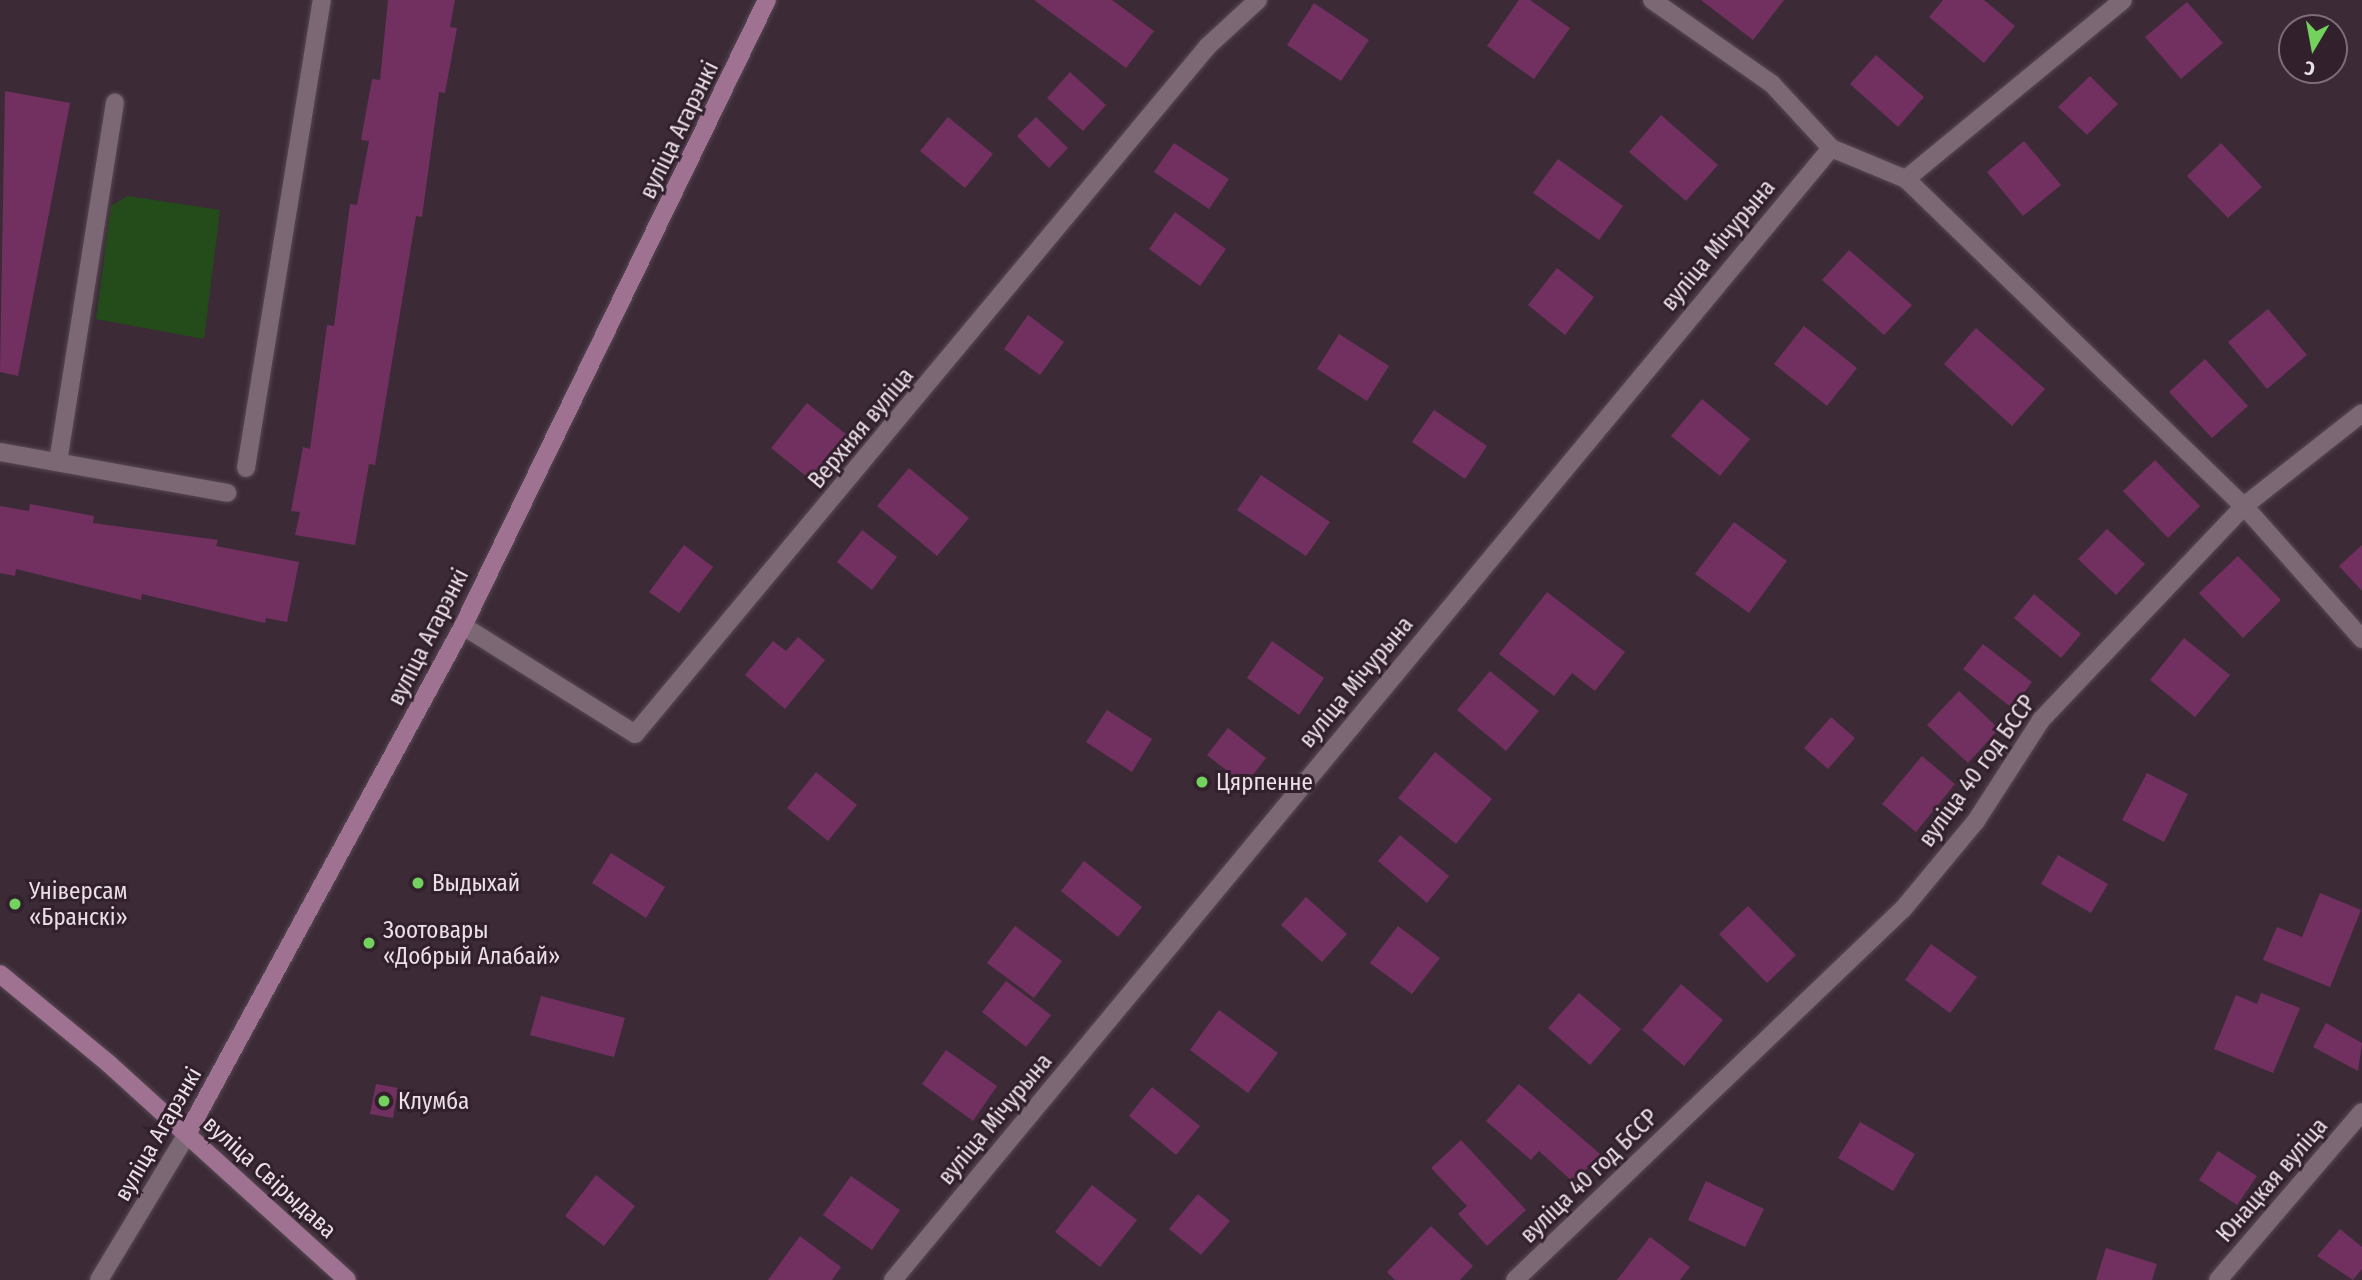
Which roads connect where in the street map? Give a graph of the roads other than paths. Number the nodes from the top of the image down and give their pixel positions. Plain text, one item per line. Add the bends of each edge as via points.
1 (322, 0) edge
2 (767, 0) edge
3 (1258, 0) edge
4 (1652, 0) edge
5 (2123, 0) edge
6 (115, 102) dead end
7 (1830, 148) junction
8 (1906, 180) junction
9 (2362, 413) edge
10 (0, 452) edge
11 (58, 462) junction
12 (246, 468) dead end
13 (227, 493) dead end
14 (2244, 506) junction
15 (463, 626) junction
16 (2362, 639) edge
17 (0, 974) edge
18 (2362, 1112) edge
19 (187, 1134) junction
20 (99, 1280) edge
21 (346, 1280) edge
22 (893, 1280) edge
23 (1515, 1280) edge
24 (2218, 1280) edge

1 - 12 street
2 - 15 main road, вуліца Агарэнкі
3 - 15 street, Верхняя вуліца via 1208,46 635,734
4 - 7 street via 1772,84
5 - 8 street
6 - 11 street
7 - 8 street
7 - 22 street, вуліца Мічурына
8 - 14 street
9 - 14 street, вуліца 40 год БССР
10 - 11 street
11 - 13 street
14 - 16 street
14 - 23 street, вуліца 40 год БССР via 2041,720 1976,821 1903,909
15 - 19 main road, вуліца Агарэнкі
17 - 19 main road, вуліца Свірыдава
18 - 24 street, Юнацкая вуліца
19 - 20 street, вуліца Агарэнкі
19 - 21 main road, вуліца Свірыдава

